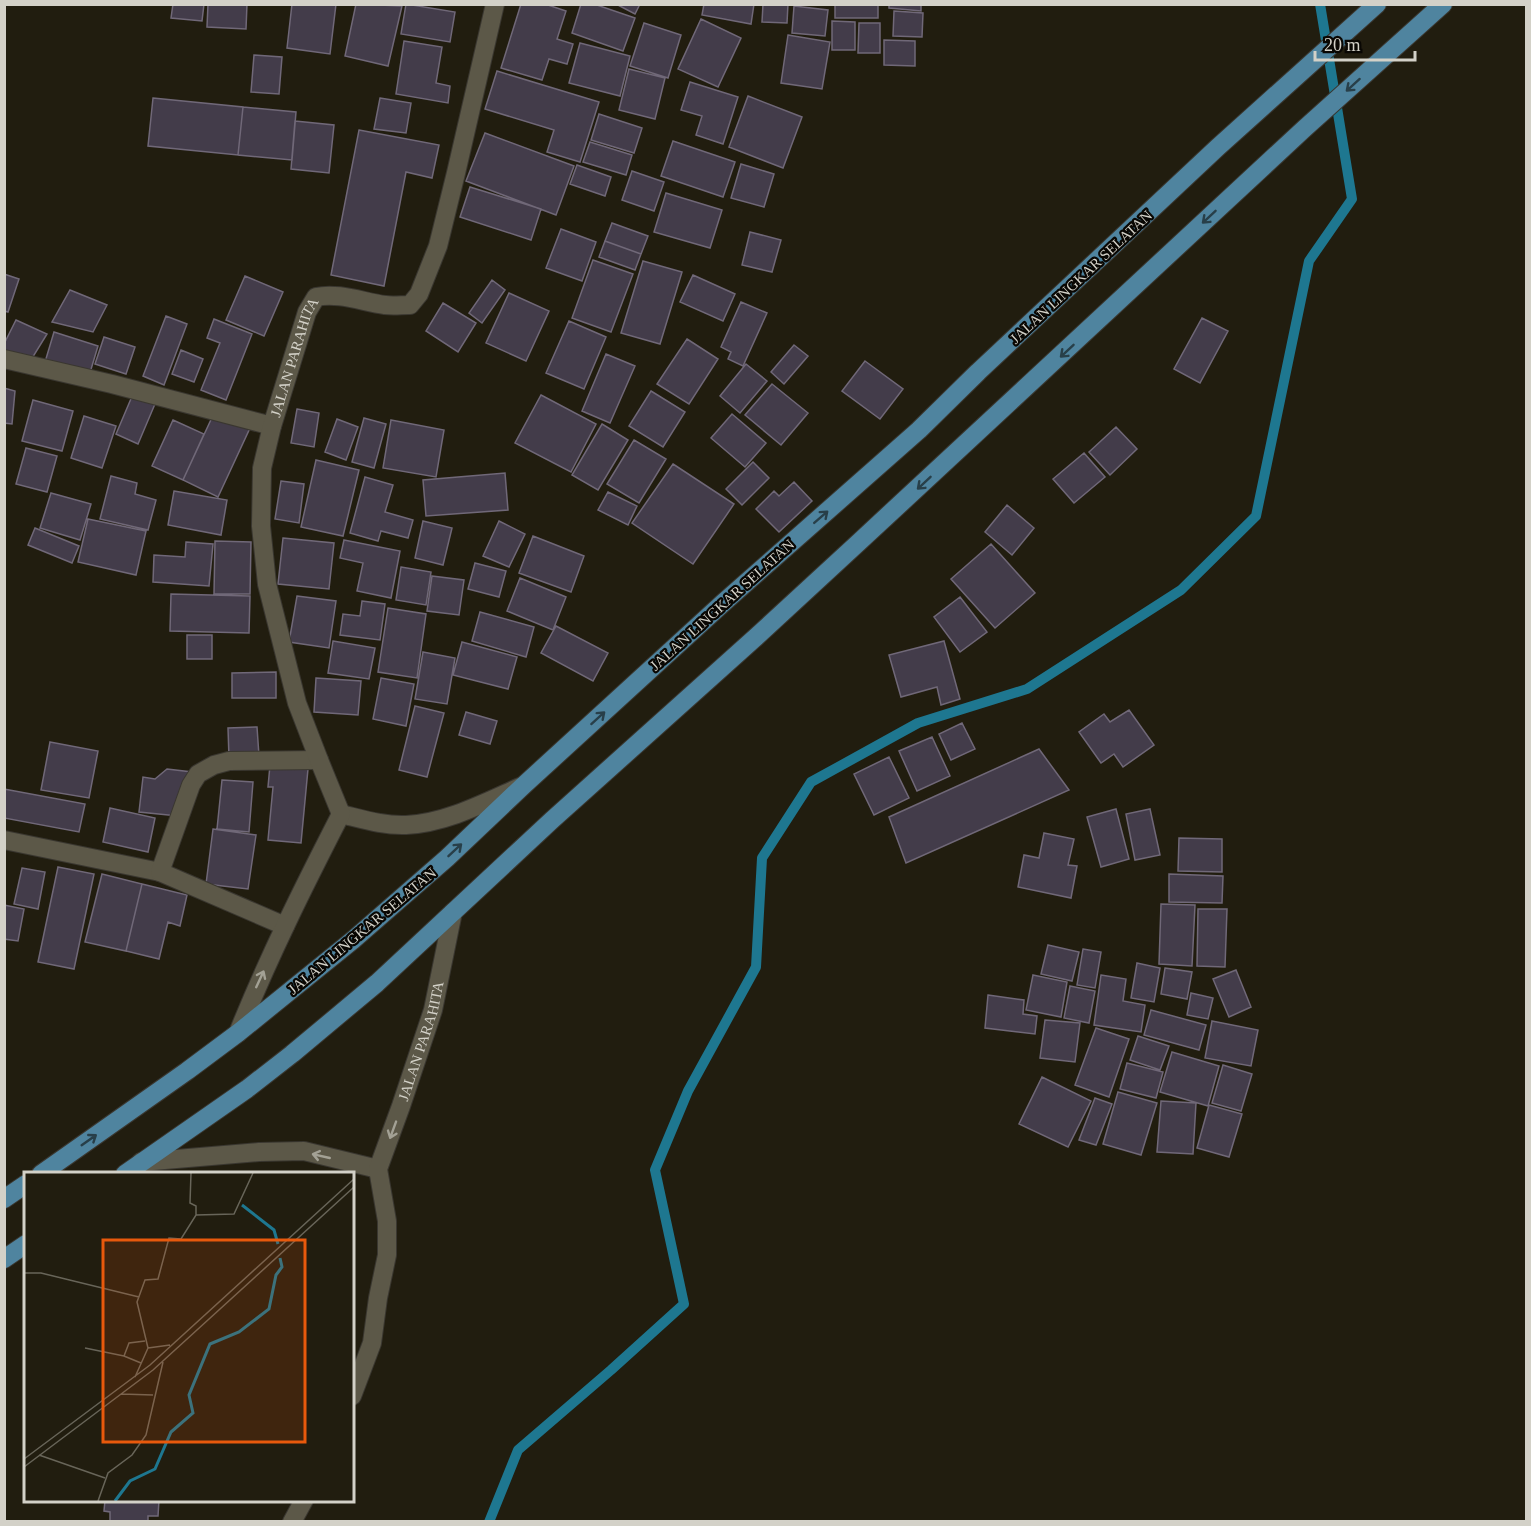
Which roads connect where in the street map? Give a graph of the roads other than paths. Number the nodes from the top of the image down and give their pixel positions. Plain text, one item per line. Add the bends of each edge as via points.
1 (495, 4) edge
2 (1377, 4) edge
3 (1443, 4) edge
4 (4, 358) edge
5 (272, 426) junction
6 (319, 760) junction
7 (524, 785) junction
8 (341, 814) junction
9 (4, 840) edge
10 (160, 872) junction
11 (453, 912) junction
12 (285, 926) junction
13 (238, 1033) junction
14 (141, 1162) junction
15 (378, 1169) junction
16 (42, 1172) edge
17 (126, 1172) edge
18 (24, 1185) edge
19 (4, 1199) edge
20 (24, 1246) edge
21 (4, 1259) edge
22 (354, 1391) edge
23 (303, 1502) edge
24 (292, 1521) edge

1 - 5 street, JALAN PARAHITA via 438,246 419,294 410,305 398,306 327,295 316,297 307,312
7 -> 2 main road, JALAN LINGKAR SELATAN via 919,430 1218,147
3 -> 11 main road
4 - 5 street
5 - 6 street, JALAN PARAHITA via 262,468 261,526 267,584 297,703
6 - 8 street, JALAN PARAHITA
6 - 10 street via 229,761 198,774
7 - 8 street via 466,811 406,825
13 -> 7 main road, JALAN LINGKAR SELATAN via 353,940
8 - 12 street
9 - 10 street
10 - 12 street
11 - 14 main road via 292,1054
11 -> 15 street, JALAN PARAHITA via 433,1010
13 -> 12 street
16 -> 13 main road, JALAN LINGKAR SELATAN
15 -> 14 street via 304,1151
14 - 17 main road
15 - 22 street, JALAN PARAHITA via 387,1221 387,1255 372,1343
18 - 19 main road
20 - 21 main road
23 - 24 street

